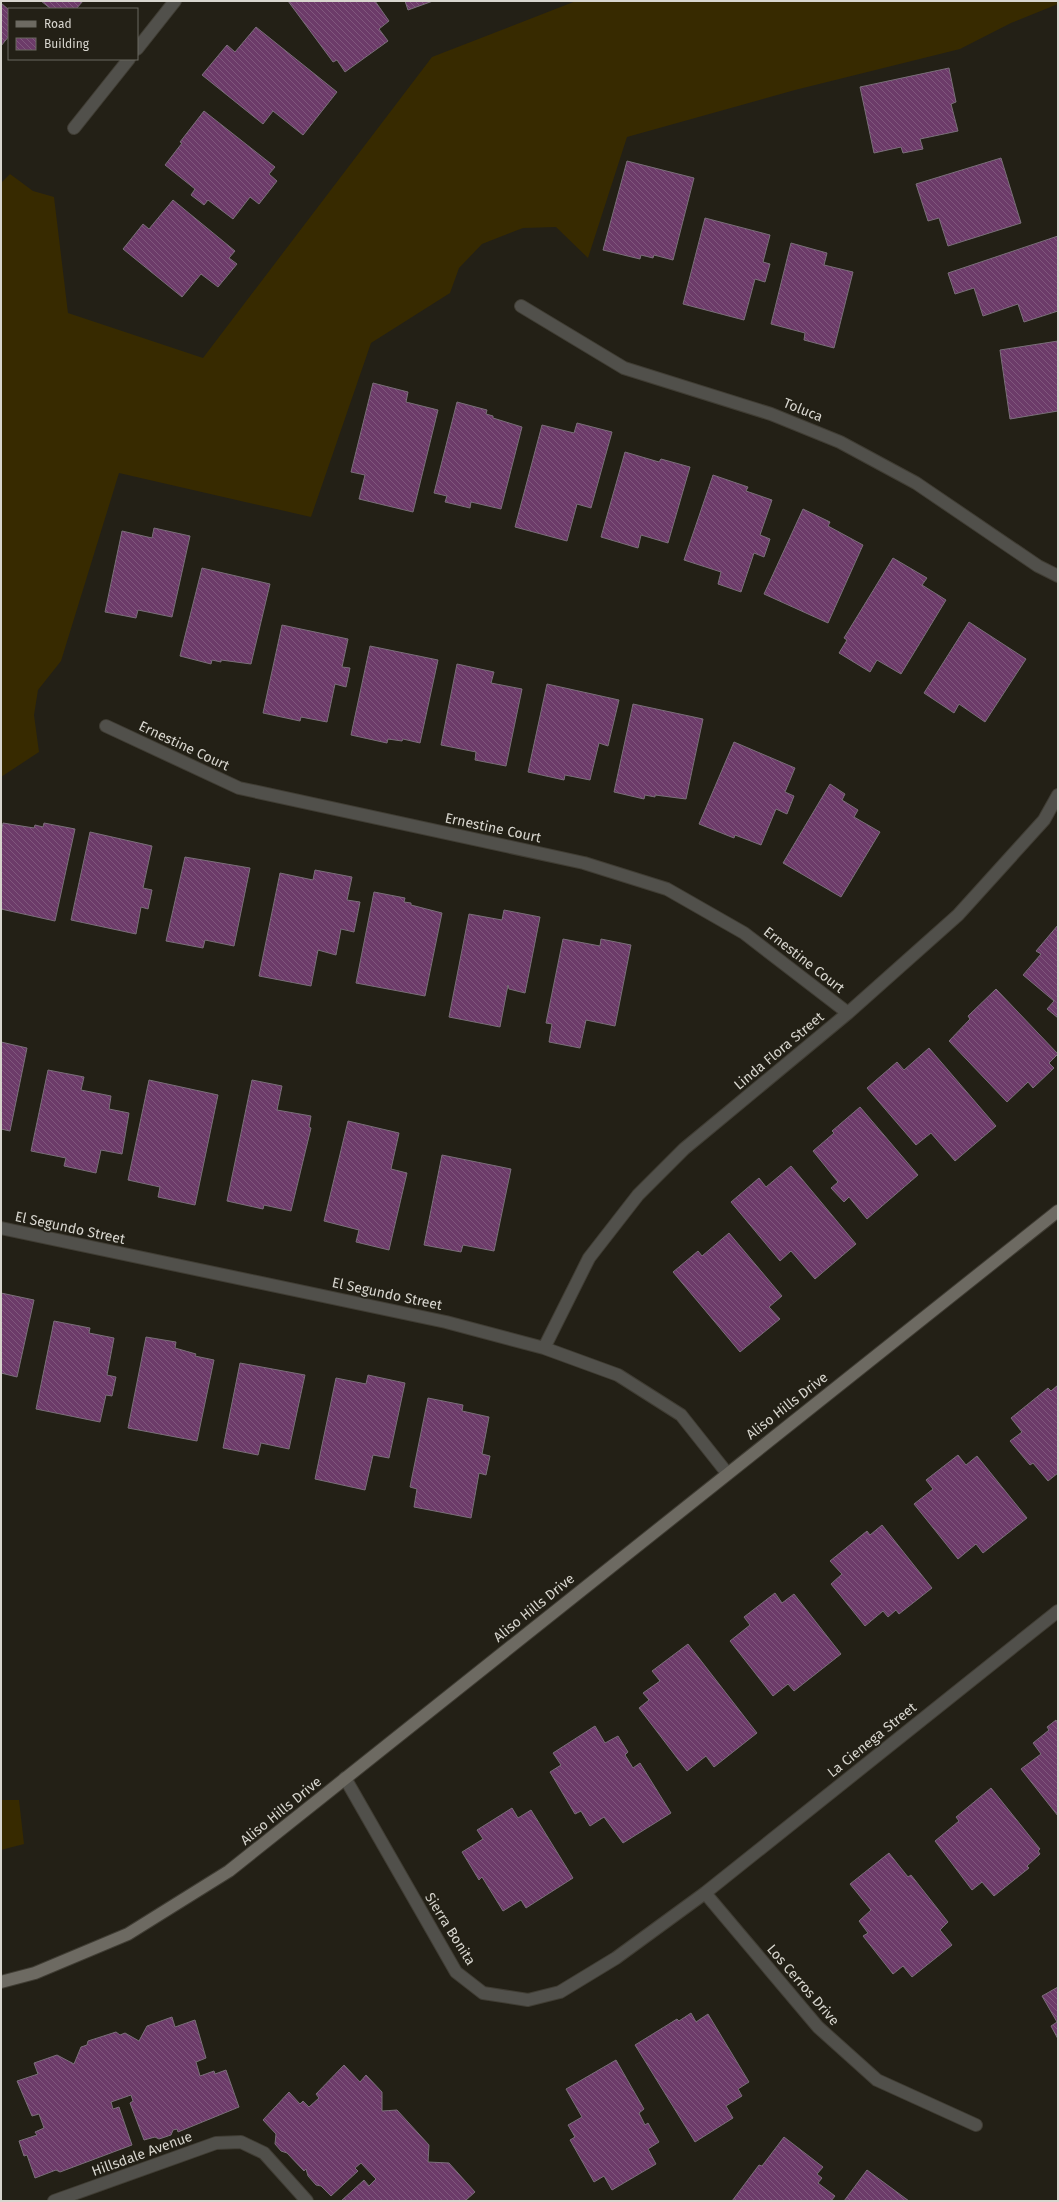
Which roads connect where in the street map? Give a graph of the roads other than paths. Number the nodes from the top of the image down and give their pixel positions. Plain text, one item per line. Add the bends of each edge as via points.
1 (175, 1) edge
2 (138, 48) edge
3 (128, 60) edge
4 (74, 128) dead end
5 (521, 306) dead end
6 (1058, 576) edge
7 (106, 726) dead end
8 (1058, 795) edge
9 (848, 1013) junction
10 (1058, 1211) edge
11 (1, 1228) edge
12 (544, 1348) junction
13 (727, 1473) junction
14 (1058, 1611) edge
15 (345, 1778) junction
16 (705, 1893) junction
17 (1, 1982) edge
18 (976, 2125) dead end
19 (54, 2201) edge
20 (307, 2201) edge

1 - 2 street
3 - 4 street
5 - 6 street, Toluca via 624,368 771,414 840,442 916,483 1038,566
7 - 9 street, Ernestine Court via 239,788 584,863 666,889 744,933
8 - 9 street, Linda Flora Street via 1044,820 958,915
9 - 12 street, Linda Flora Street via 684,1149 638,1195 589,1258
10 - 13 street, Aliso Hills Drive
11 - 12 street, El Segundo Street via 446,1322
12 - 13 street, El Segundo Street via 618,1375 682,1415
13 - 15 street, Aliso Hills Drive
14 - 16 street, La Cienega Street
15 - 16 street, Sierra Bonita via 456,1972 483,1993 528,2000 560,1992 616,1958
15 - 17 street, Aliso Hills Drive via 229,1871 128,1934 35,1973
16 - 18 street, Los Cerros Drive via 818,2027 877,2080
19 - 20 street, Hillsdale Avenue via 216,2143 241,2142 264,2153

